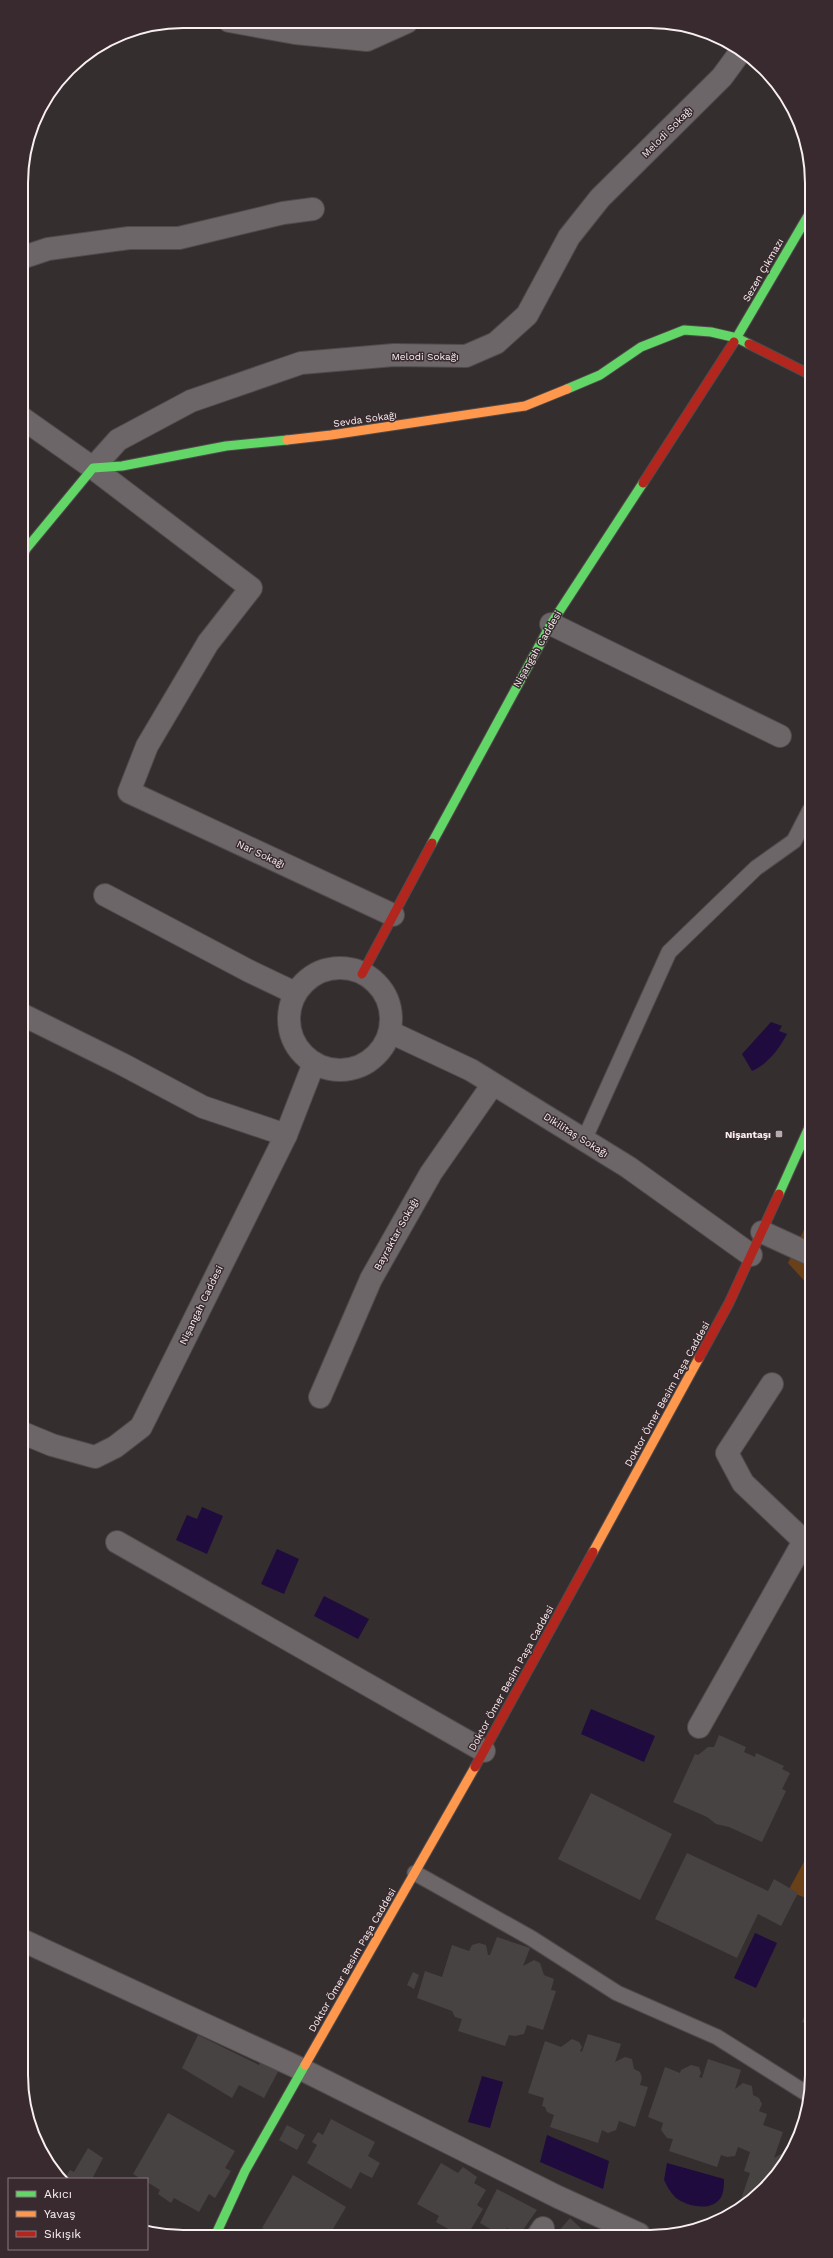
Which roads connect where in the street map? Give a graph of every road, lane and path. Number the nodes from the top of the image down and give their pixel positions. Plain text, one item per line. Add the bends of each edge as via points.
1 (265, 28) edge
2 (394, 28) edge
3 (738, 55) edge
4 (313, 209) dead end
5 (805, 221) edge
6 (28, 256) edge
7 (737, 338) junction
8 (805, 372) edge
9 (28, 422) edge
10 (92, 468) junction
11 (28, 547) edge
12 (551, 624) junction
13 (780, 736) dead end
14 (805, 820) edge
15 (105, 895) dead end
16 (393, 915) junction
17 (362, 974) junction
18 (295, 992) junction
19 (28, 1017) edge
20 (390, 1032) junction
21 (314, 1063) junction
22 (493, 1084) junction
23 (286, 1135) junction
24 (805, 1136) edge
25 (584, 1140) junction
26 (762, 1232) junction
27 (805, 1252) edge
28 (751, 1255) junction
29 (772, 1384) dead end
30 (320, 1396) dead end
31 (28, 1435) edge
32 (805, 1537) edge
33 (117, 1542) dead end
34 (805, 1547) edge
35 (699, 1727) dead end
36 (484, 1751) junction
37 (415, 1873) junction
38 (28, 1943) edge
39 (303, 2070) junction
40 (804, 2092) edge
41 (218, 2230) edge
42 (630, 2230) edge

1 - 2 street via 295,34 367,40
3 - 10 street, Melodi Sokağı via 722,76 600,198 569,237 527,315 496,343 466,356 394,355 301,363 191,401 118,440
4 - 6 street via 283,213 179,238 129,238 48,249
5 - 7 street, Sezen Çıkmazı
7 - 8 street, Sevda Sokaḡı
7 - 10 street, Sevda Sokaḡı via 711,332 684,330 641,347 600,375 525,406 331,435 226,446 122,466
7 - 12 street, Nişangah Caddesi
9 - 10 street
10 - 11 street
10 - 16 street, Nar Sokağı via 251,588 208,643 147,746 130,792
12 - 13 street
12 - 16 street, Nişangah Caddesi
14 - 25 lane via 794,841 756,868 669,952
15 - 18 street via 249,971
16 - 17 street, Nişangah Caddesi
17 - 18 street via 348,968 331,968 307,979
17 - 20 street via 372,978 384,992 391,1014
18 - 21 street via 289,1013 290,1031 301,1052
19 - 23 street via 203,1107
20 - 21 street via 381,1051 367,1063 346,1070 328,1069
20 - 22 street, Dikilitaş Sokağı via 471,1070
21 - 23 street, Nişangah Caddesi
22 - 25 street, Dikilitaş Sokağı
22 - 30 street, Bayraktar Sokağı via 431,1173 371,1279
23 - 31 street, Nişangah Caddesi via 141,1427 114,1447 95,1457
24 - 26 street, Doktor Ömer Besim Paşa Caddesi
25 - 28 street, Dikilitaş Sokağı via 628,1167
26 - 27 street
26 - 28 street, Doktor Ömer Besim Paşa Caddesi
28 - 36 street, Doktor Ömer Besim Paşa Caddesi via 729,1303
29 - 32 street via 727,1453 743,1483
33 - 36 street
34 - 35 street
36 - 37 street, Doktor Ömer Besim Paşa Caddesi
37 - 39 street, Doktor Ömer Besim Paşa Caddesi
37 - 40 lane via 530,1938 617,1993 717,2037
38 - 39 street
39 - 41 street, Doktor Ömer Besim Paşa Caddesi via 245,2171
39 - 42 street via 558,2197

